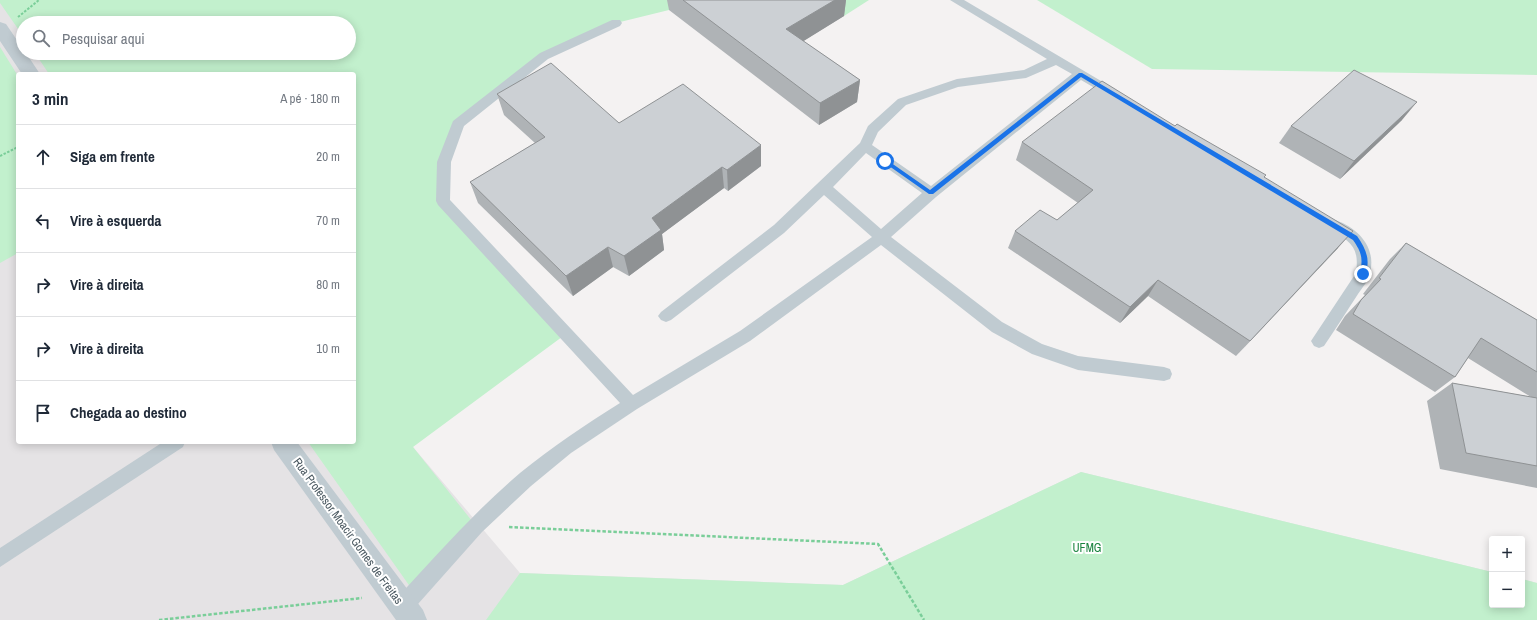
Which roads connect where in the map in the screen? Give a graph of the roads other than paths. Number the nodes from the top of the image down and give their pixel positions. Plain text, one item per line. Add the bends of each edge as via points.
1 (956, 0) edge
2 (616, 23) dead end
3 (0, 28) edge
4 (16, 52) edge
5 (22, 60) edge
6 (1056, 60) junction
7 (30, 72) edge
8 (1080, 74) junction
9 (1128, 103) edge
10 (865, 146) junction
11 (824, 187) junction
12 (931, 193) junction
13 (1320, 217) edge
14 (882, 238) junction
15 (666, 316) dead end
16 (1319, 341) dead end
17 (1164, 374) dead end
18 (631, 404) junction
19 (174, 444) edge
20 (284, 444) edge
21 (0, 558) edge
22 (408, 613) edge

1 - 6 lane
2 - 18 lane via 544,56 458,124 444,162 443,201
3 - 4 street
5 - 7 street
6 - 8 lane
6 - 10 lane via 1026,74 957,82 902,102 873,129
8 - 9 lane
8 - 12 lane
10 - 11 lane
10 - 12 lane
11 - 14 lane
11 - 15 lane via 780,229
12 - 14 lane
13 - 16 lane via 1355,238 1364,251 1365,264 1363,274
14 - 17 lane via 997,327 1037,349 1078,363
14 - 18 lane via 745,336
18 - 22 lane via 559,453 525,480 476,526
19 - 21 lane
20 - 22 street, Rua Professor Moacir Gomes de Freitas

